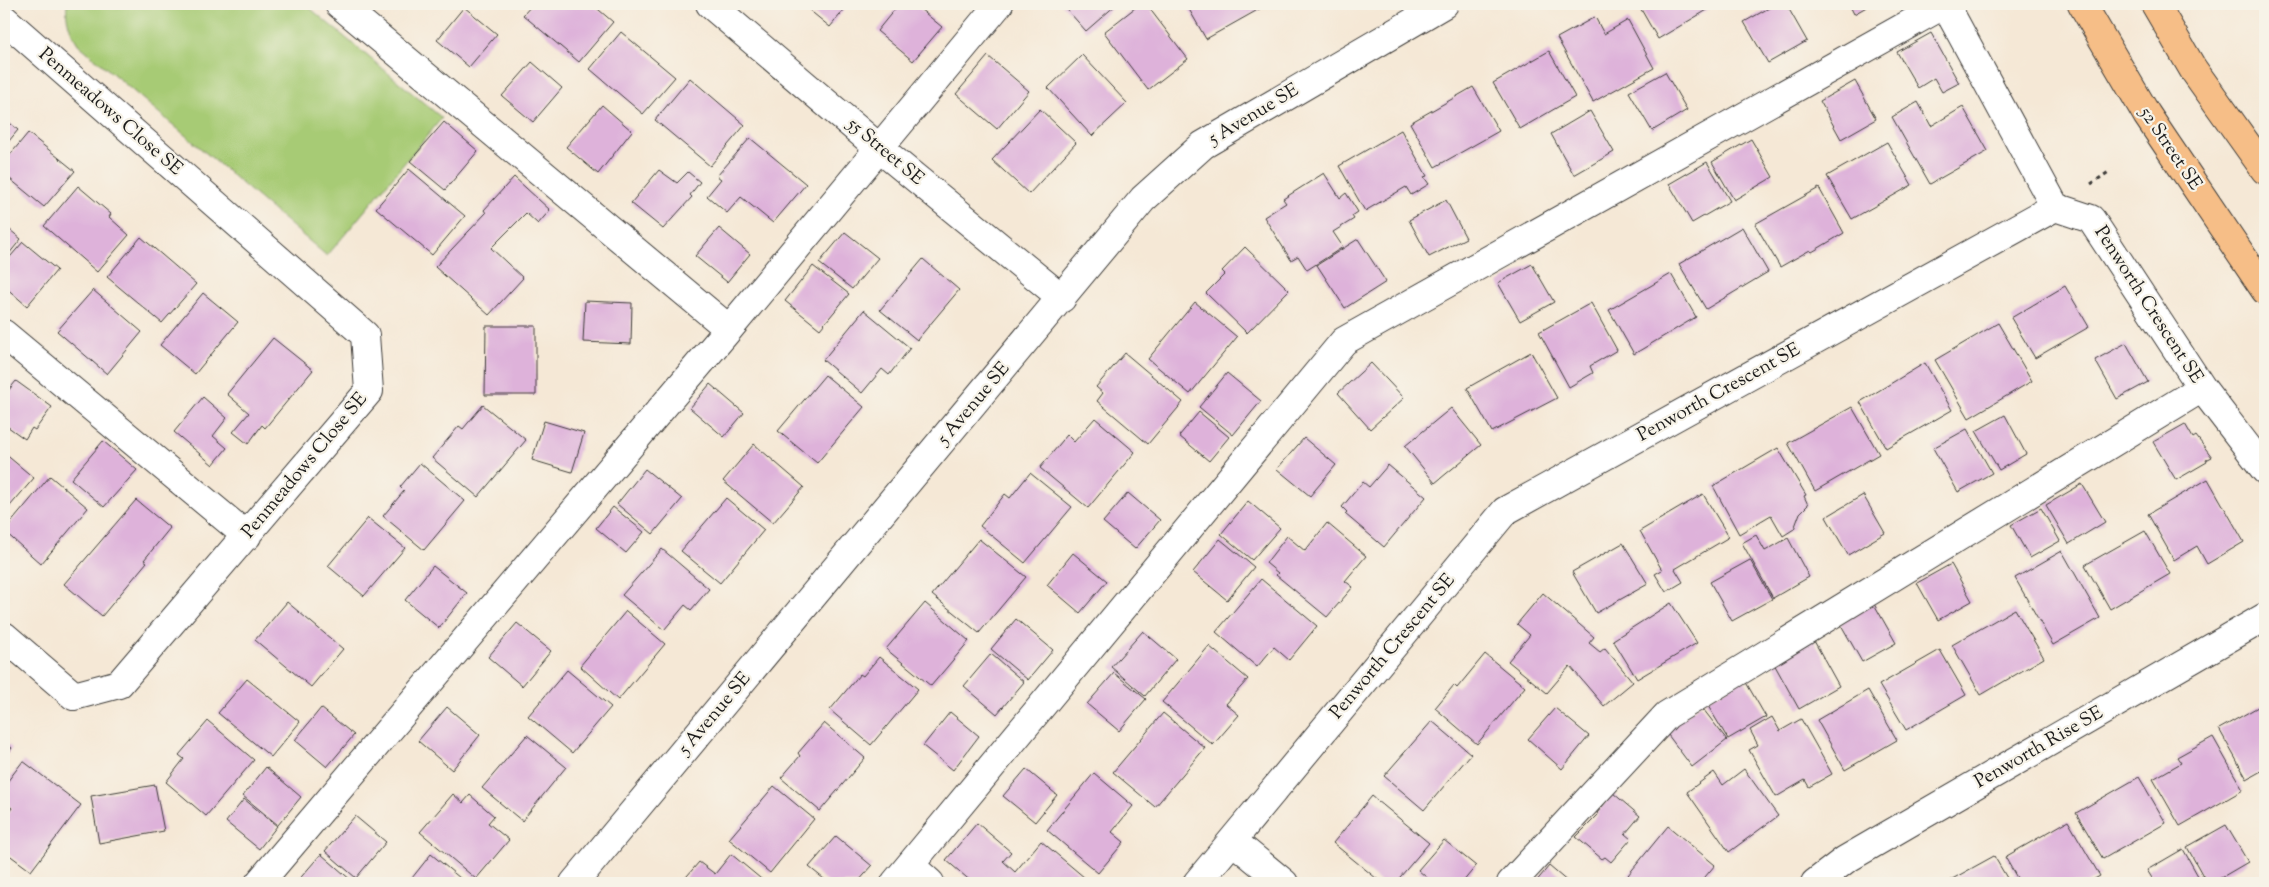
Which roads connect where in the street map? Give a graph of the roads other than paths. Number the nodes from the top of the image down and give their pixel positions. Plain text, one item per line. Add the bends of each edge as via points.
1 (12, 4) edge
2 (339, 4) edge
3 (710, 4) edge
4 (999, 4) edge
5 (1444, 4) edge
6 (2082, 4) edge
7 (2155, 4) edge
8 (4, 14) edge
9 (4, 19) edge
10 (878, 148) junction
11 (2265, 170) edge
12 (2055, 207) junction
13 (2265, 290) edge
14 (1062, 298) junction
15 (729, 329) junction
16 (4, 334) edge
17 (2202, 388) junction
18 (2265, 470) edge
19 (247, 536) junction
20 (2265, 617) edge
21 (4, 636) edge
22 (1233, 841) junction
23 (902, 874) edge
24 (259, 883) edge
25 (574, 883) edge
26 (930, 883) edge
27 (1198, 883) edge
28 (1284, 883) edge
29 (1511, 883) edge
30 (1815, 883) edge

1 - 8 street
2 - 15 street
3 - 10 street, 55 Street SE
4 - 10 street
5 - 14 street, 5 Avenue SE via 1203,145 1143,199
6 - 13 main road, 52 Street SE via 2147,115
7 - 11 main road via 2193,69
9 - 19 street, Penmeadows Close SE via 365,335 369,391
10 - 14 street, 55 Street SE
10 - 15 street
12 - 17 street, Penworth Crescent SE via 2091,219
12 - 22 street, Penworth Crescent SE via 1505,511
12 - 23 street via 1944,4 1344,341
14 - 25 street, 5 Avenue SE
15 - 24 street
16 - 19 street
17 - 18 street, Penworth Crescent SE
17 - 29 street via 1667,714
19 - 21 street, Penmeadows Close SE via 119,684 74,696
20 - 30 street, Penworth Rise SE via 1845,860
22 - 27 street, Penworth Crescent SE
22 - 28 street
23 - 26 street

